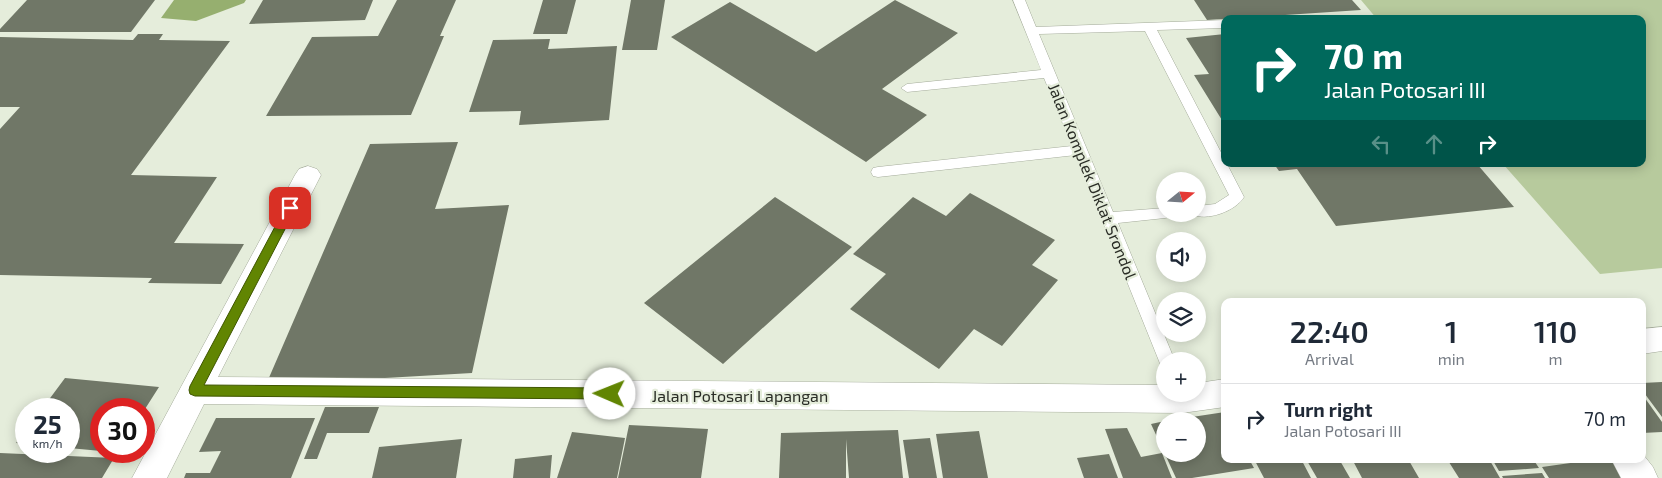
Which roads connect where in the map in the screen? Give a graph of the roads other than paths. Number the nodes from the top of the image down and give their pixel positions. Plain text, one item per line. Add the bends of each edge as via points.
1 (1019, 0) edge
2 (1221, 24) edge
3 (1149, 27) junction
4 (1032, 31) junction
5 (1049, 73) junction
6 (907, 88) dead end
7 (1081, 150) junction
8 (1221, 166) edge
9 (1221, 167) edge
10 (878, 172) dead end
11 (308, 175) dead end
12 (1206, 210) edge
13 (1156, 215) edge
14 (1108, 218) junction
15 (1662, 339) edge
16 (1646, 341) edge
17 (1163, 352) edge
18 (195, 390) junction
19 (1221, 393) edge
20 (1206, 394) edge
21 (1156, 396) edge
22 (1630, 463) edge
23 (149, 478) edge
24 (1641, 478) edge

1 - 4 lane, Jalan Komplek Diklat Srondol
2 - 3 lane
3 - 4 lane
3 - 8 lane
4 - 5 lane, Jalan Komplek Diklat Srondol
5 - 6 lane
5 - 7 lane, Jalan Komplek Diklat Srondol
7 - 10 lane
7 - 14 lane, Jalan Komplek Diklat Srondol
9 - 12 lane via 1237,197 1218,209
11 - 18 street
13 - 14 lane
14 - 17 lane, Jalan Komplek Diklat Srondol
15 - 16 street
18 - 21 street, Jalan Potosari Lapangan
18 - 23 street
19 - 20 street, Jalan Potosari Lapangan
22 - 24 street

